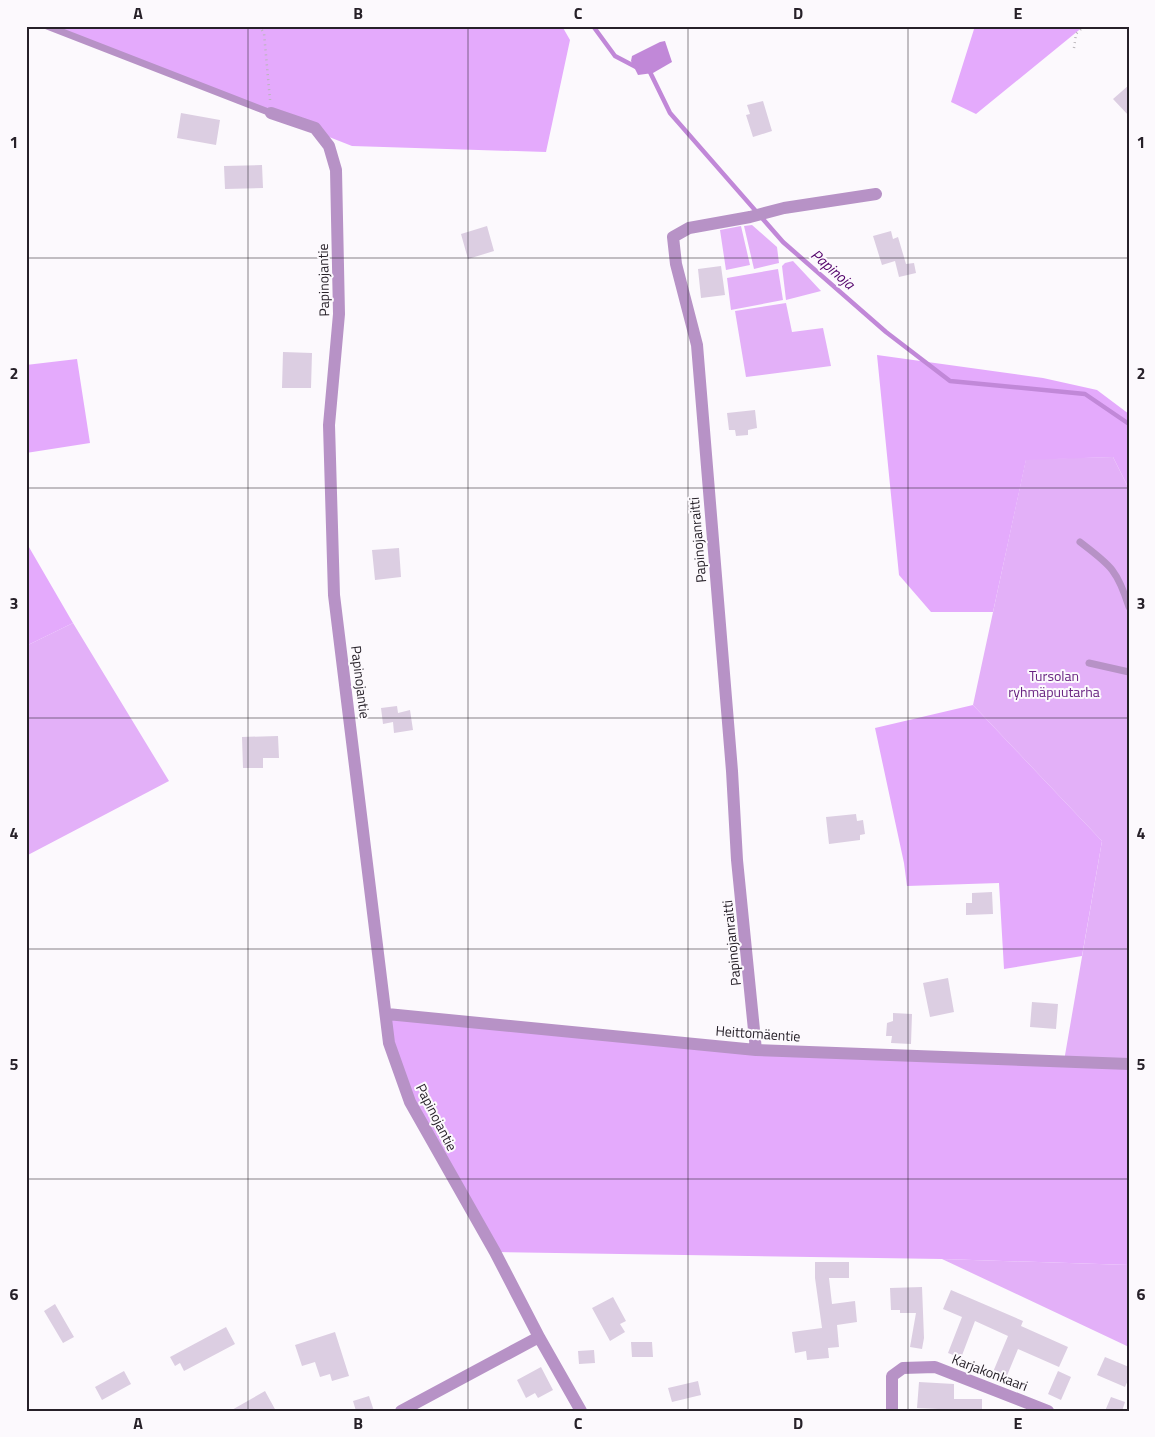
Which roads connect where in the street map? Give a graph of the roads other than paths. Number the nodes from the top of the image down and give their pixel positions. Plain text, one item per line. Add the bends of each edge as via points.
1 (47, 26) edge
2 (271, 113) joint
3 (876, 194) dead end
4 (1080, 542) dead end
5 (1129, 607) edge
6 (1089, 662) dead end
7 (1129, 672) edge
8 (386, 1014) junction
9 (756, 1050) junction
10 (1129, 1064) edge
11 (539, 1337) junction
12 (401, 1411) edge
13 (581, 1411) edge
14 (892, 1411) edge
15 (1048, 1411) edge

1 - 2 lane, Papinojantie
2 - 8 street, Papinojantie via 315,128 329,146 336,170 339,314 329,425 334,595
3 - 9 street, Papinojanraitti via 689,228 673,237 676,264 697,346 737,860
4 - 5 lane via 1113,568
6 - 7 lane
8 - 9 street, Heittomäentie
8 - 11 street, Papinojantie via 389,1043 410,1102
9 - 10 street, Heittomäentie
11 - 12 street
11 - 13 street, Papinojantie
14 - 15 street, Karjakonkaari via 892,1376 904,1368 935,1367

